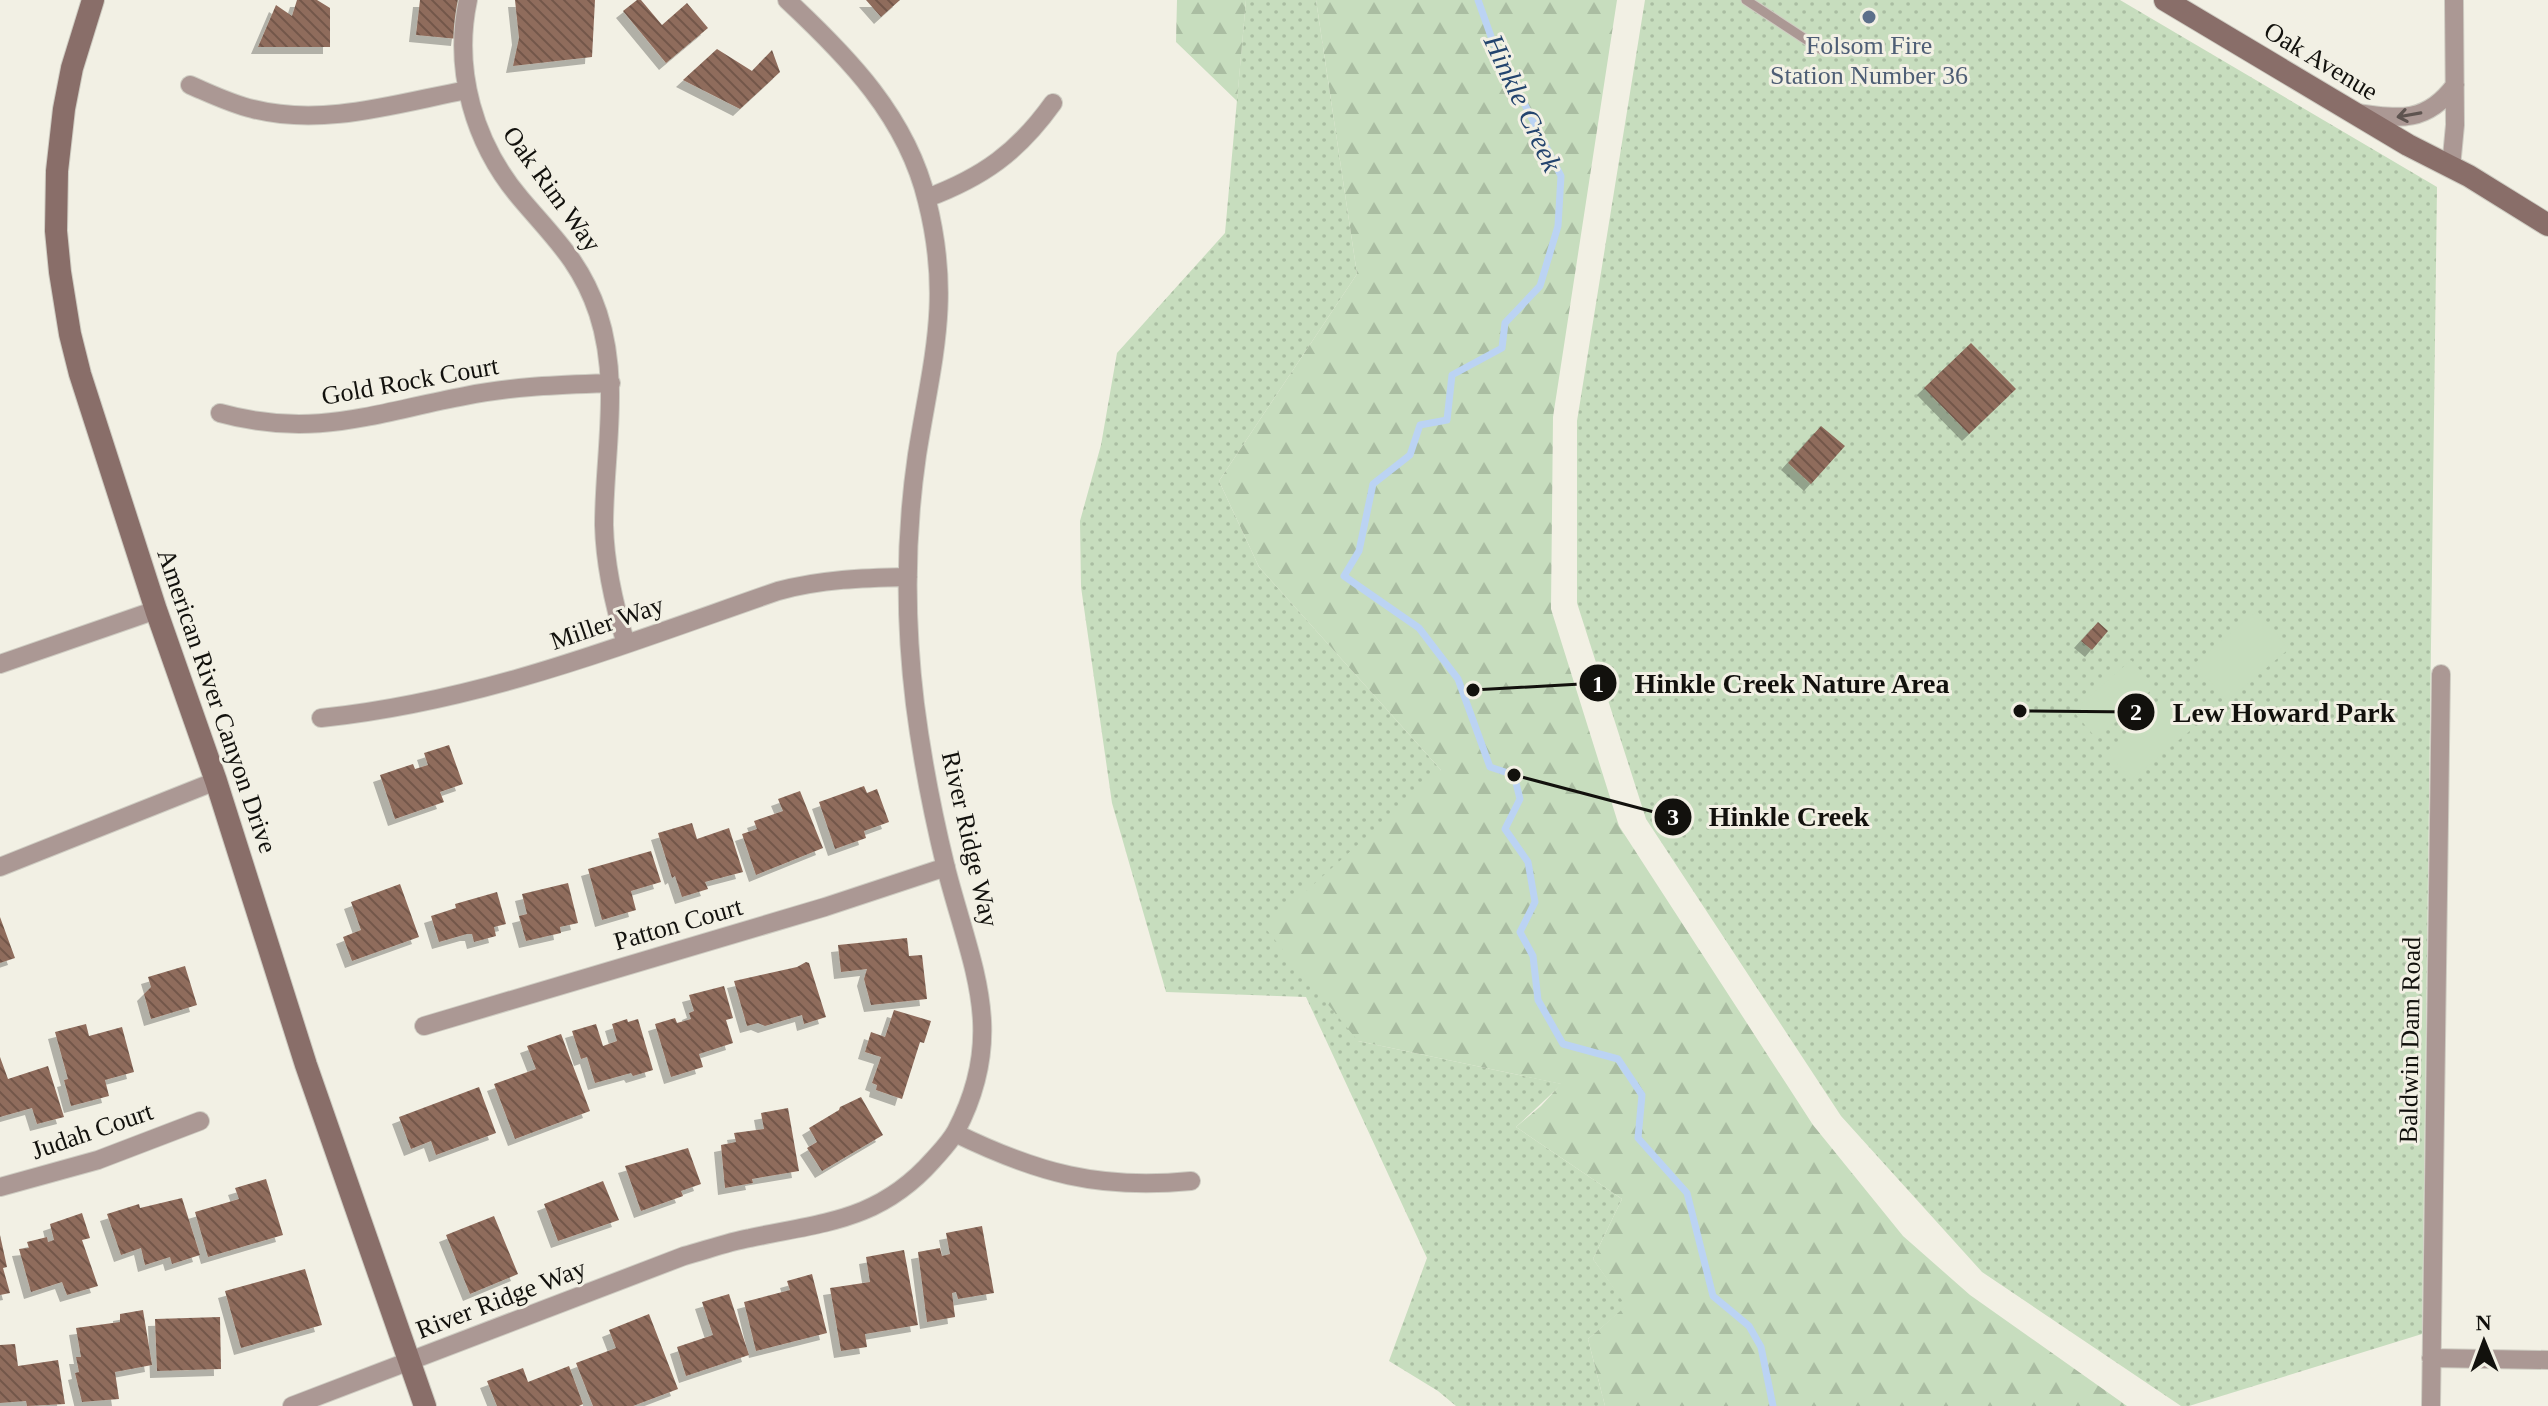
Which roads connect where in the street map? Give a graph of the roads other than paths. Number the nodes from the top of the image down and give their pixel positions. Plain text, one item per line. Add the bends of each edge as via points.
1 (93, 0) edge
2 (468, 0) edge
3 (787, 0) edge
4 (1746, 0) edge
5 (2165, 0) edge
6 (2454, 0) edge
7 (1822, 50) dead end
8 (190, 85) dead end
9 (2455, 85) junction
10 (467, 90) junction
11 (1053, 103) dead end
12 (2352, 112) junction
13 (2451, 167) junction
14 (927, 198) junction
15 (2548, 225) edge
16 (611, 383) junction
17 (220, 413) dead end
18 (908, 577) junction
19 (156, 610) junction
20 (626, 644) junction
21 (1, 661) edge
22 (2441, 674) dead end
23 (321, 718) dead end
24 (216, 781) junction
25 (0, 867) edge
26 (946, 867) junction
27 (424, 1026) dead end
28 (200, 1121) dead end
29 (955, 1133) junction
30 (1191, 1181) dead end
31 (0, 1187) edge
32 (2431, 1358) junction
33 (2548, 1360) edge
34 (409, 1362) junction
35 (292, 1406) edge
36 (425, 1406) edge
37 (2431, 1406) edge

1 - 19 main road, American River Canyon Drive via 64,109 57,171 60,272 80,374
2 - 10 street, Oak Rim Way via 463,40
3 - 14 street, River Ridge Way via 859,71 880,100 910,153
4 - 7 lane
5 - 12 main road, Oak Avenue
6 - 9 street
8 - 10 street via 255,110 324,116
9 -> 12 street via 2443,102 2416,115 2394,118
9 - 13 street
10 - 16 street, Oak Rim Way via 476,125 497,167 557,237 585,281 607,347
11 - 14 street via 1035,128 989,169
12 - 13 main road, Oak Avenue
13 - 15 main road, Oak Avenue
14 - 18 street, River Ridge Way via 941,283 940,320 917,456
16 - 17 street, Gold Rock Court via 468,395 312,425 266,424
16 - 20 street, Oak Rim Way via 605,553
18 - 20 street, Miller Way via 808,583
18 - 26 street, River Ridge Way via 915,704
19 - 21 street
19 - 24 main road, American River Canyon Drive
20 - 23 street, Miller Way via 442,700
22 - 32 street, Baldwin Dam Road
24 - 25 street
24 - 34 main road, American River Canyon Drive via 306,1065
26 - 27 street, Patton Court
26 - 29 street, River Ridge Way via 979,983 984,1024 978,1076
28 - 31 street, Judah Court via 98,1160
29 - 30 street via 1004,1157 1075,1178 1111,1183
29 - 34 street, River Ridge Way via 922,1173 868,1209 827,1224 684,1256
32 - 33 street
32 - 37 street, Baldwin Dam Road
34 - 35 street, River Ridge Way
34 - 36 main road, American River Canyon Drive

